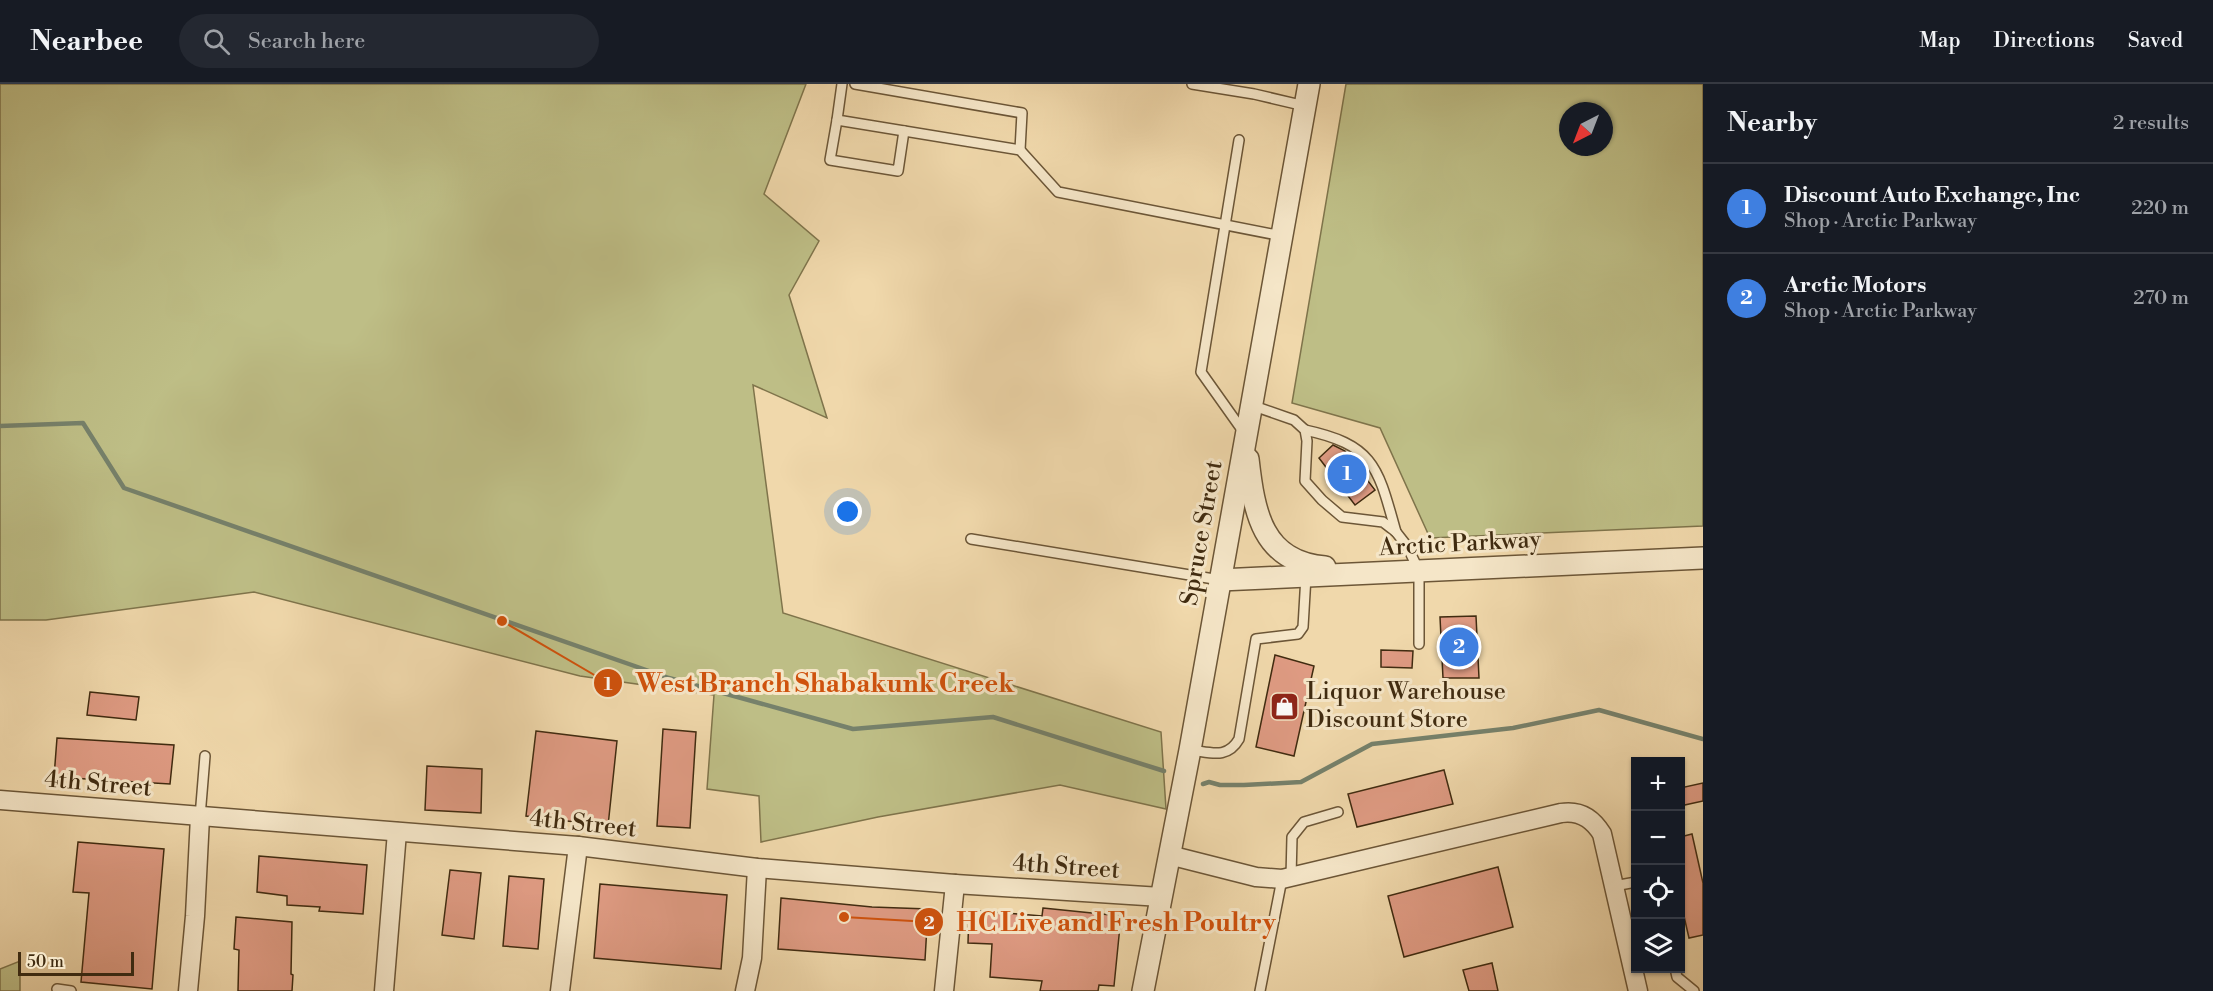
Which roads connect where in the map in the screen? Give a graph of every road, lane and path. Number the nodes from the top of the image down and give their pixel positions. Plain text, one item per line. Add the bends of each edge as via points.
1 (842, 84) edge
2 (855, 84) edge
3 (1192, 84) edge
4 (1309, 84) edge
5 (1305, 106) junction
6 (837, 120) junction
7 (904, 131) junction
8 (1239, 140) dead end
9 (1020, 150) junction
10 (1225, 224) junction
11 (1282, 236) junction
12 (1251, 405) junction
13 (1305, 430) junction
14 (1246, 435) junction
15 (1396, 532) junction
16 (971, 539) dead end
17 (1703, 558) edge
18 (1419, 571) junction
19 (1306, 576) junction
20 (1220, 580) junction
21 (1419, 644) dead end
22 (1190, 750) junction
23 (206, 756) dead end
24 (0, 800) edge
25 (1338, 812) dead end
26 (200, 817) junction
27 (397, 831) junction
28 (578, 846) junction
29 (1169, 855) junction
30 (757, 868) junction
31 (1287, 878) junction
32 (1631, 883) edge
33 (955, 884) junction
34 (1614, 886) junction
35 (1161, 897) junction
36 (1631, 956) edge
37 (1635, 973) edge
38 (1676, 973) edge
39 (57, 989) dead end
40 (71, 991) edge
41 (188, 991) edge
42 (384, 991) edge
43 (560, 991) edge
44 (745, 991) edge
45 (944, 991) edge
46 (1143, 991) edge
47 (1260, 991) edge
48 (1638, 991) edge
49 (1694, 991) edge

1 - 6 lane
2 - 9 lane via 1022,113
3 - 5 lane
4 - 5 street, Spruce Street
5 - 11 street, Spruce Street
6 - 7 lane
6 - 7 lane via 830,160 898,171
7 - 9 lane
8 - 10 lane
9 - 10 lane via 1058,192
10 - 11 lane
10 - 14 lane via 1201,372
11 - 12 street, Spruce Street
12 - 13 lane via 1294,420
12 - 14 street, Spruce Street
13 - 15 lane via 1332,436 1362,452 1378,474
13 - 15 lane via 1305,480 1322,500 1342,517 1383,522
14 - 18 street via 1258,517 1267,534 1289,558 1317,566
14 - 20 street, Spruce Street
15 - 18 lane
16 - 20 lane
17 - 18 street, Arctic Parkway
18 - 19 street, Arctic Parkway
18 - 21 lane
19 - 20 street, Arctic Parkway
19 - 22 lane via 1303,627 1298,634 1256,639 1239,739 1233,749 1223,754
20 - 22 street, Spruce Street
22 - 29 street, Spruce Street
23 - 26 lane
24 - 26 street, 4th Street
25 - 31 lane via 1304,822 1292,837
26 - 27 street, 4th Street
26 - 41 street
27 - 28 street, 4th Street
27 - 42 street
28 - 30 street, 4th Street
28 - 43 street
29 - 31 street via 1256,877
29 - 35 street, Spruce Street
30 - 33 street, 4th Street
30 - 44 street via 752,958
31 - 34 street via 1561,813 1576,813 1587,817 1602,834
31 - 47 lane
32 - 34 lane
33 - 35 street, 4th Street
33 - 45 street
34 - 36 street
35 - 46 street, Spruce Street
37 - 48 street
38 - 49 lane
39 - 40 lane

